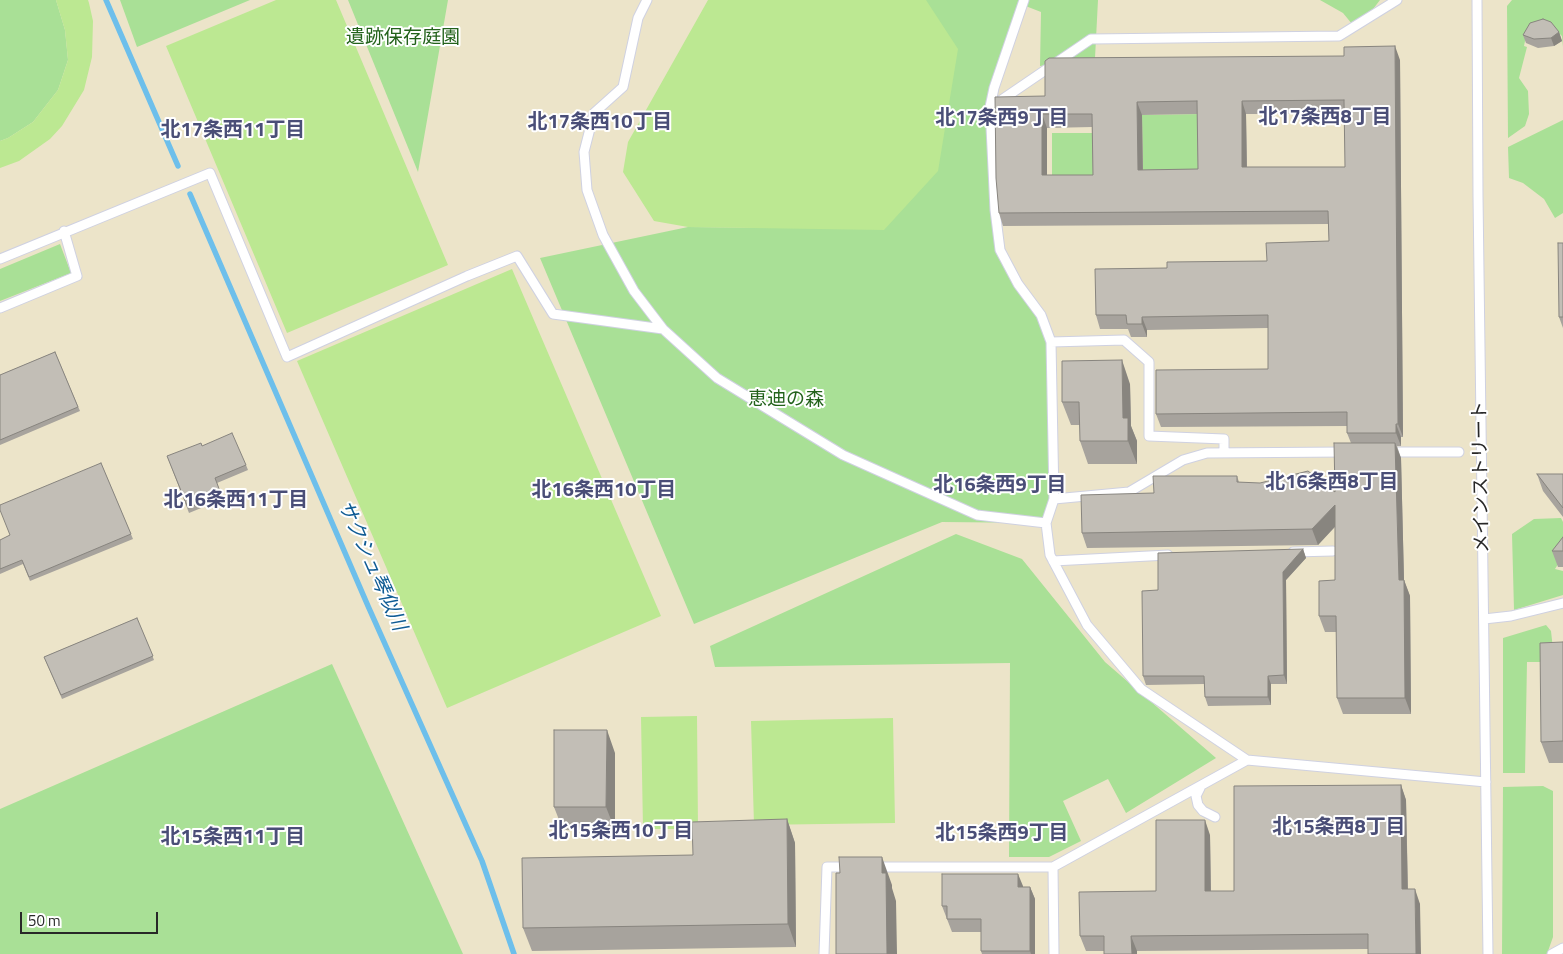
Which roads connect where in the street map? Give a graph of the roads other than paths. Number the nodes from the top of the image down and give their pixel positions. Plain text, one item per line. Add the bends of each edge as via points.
1 (648, 0) edge
2 (1024, 0) edge
3 (1397, 0) edge
4 (1477, 0) edge
5 (990, 108) junction
6 (64, 231) junction
7 (0, 259) edge
8 (0, 308) edge
9 (663, 329) junction
10 (1051, 342) junction
11 (1224, 452) junction
12 (1352, 452) edge
13 (1381, 452) edge
14 (1459, 452) dead end
15 (1054, 499) junction
16 (1046, 523) junction
17 (1333, 551) edge
18 (1283, 552) edge
19 (1174, 555) edge
20 (1053, 561) junction
21 (1563, 603) edge
22 (1484, 618) junction
23 (1247, 760) junction
24 (1486, 782) junction
25 (1200, 787) junction
26 (1215, 817) dead end
27 (1053, 867) junction
28 (1563, 948) edge
29 (824, 954) edge
30 (1054, 954) edge
31 (1488, 954) edge
32 (1552, 954) edge

1 - 9 lane via 638,18 623,87 594,113 584,152 587,190 603,235 634,291
2 - 5 lane
3 - 5 lane via 1339,36 1091,39
4 - 22 lane, メインストリート
5 - 10 lane via 1000,250 1018,284 1041,315
6 - 7 lane
6 - 8 lane via 77,276
6 - 9 lane via 210,173 287,357 517,256 553,314
9 - 16 lane via 716,378 843,455 977,515
10 - 11 lane via 1124,340 1149,362 1149,436 1224,439
10 - 15 lane
11 - 12 lane
11 - 15 lane via 1183,460 1129,492
13 - 14 lane
15 - 16 lane
16 - 20 lane
17 - 18 lane
19 - 20 lane
20 - 23 lane via 1087,625 1141,689
21 - 22 lane via 1511,616
22 - 24 lane, メインストリート
23 - 24 lane
23 - 25 lane
24 - 31 lane, メインストリート
25 - 26 lane via 1196,796 1198,805 1202,811
25 - 27 lane
27 - 29 lane via 826,867
27 - 30 lane
28 - 32 lane

